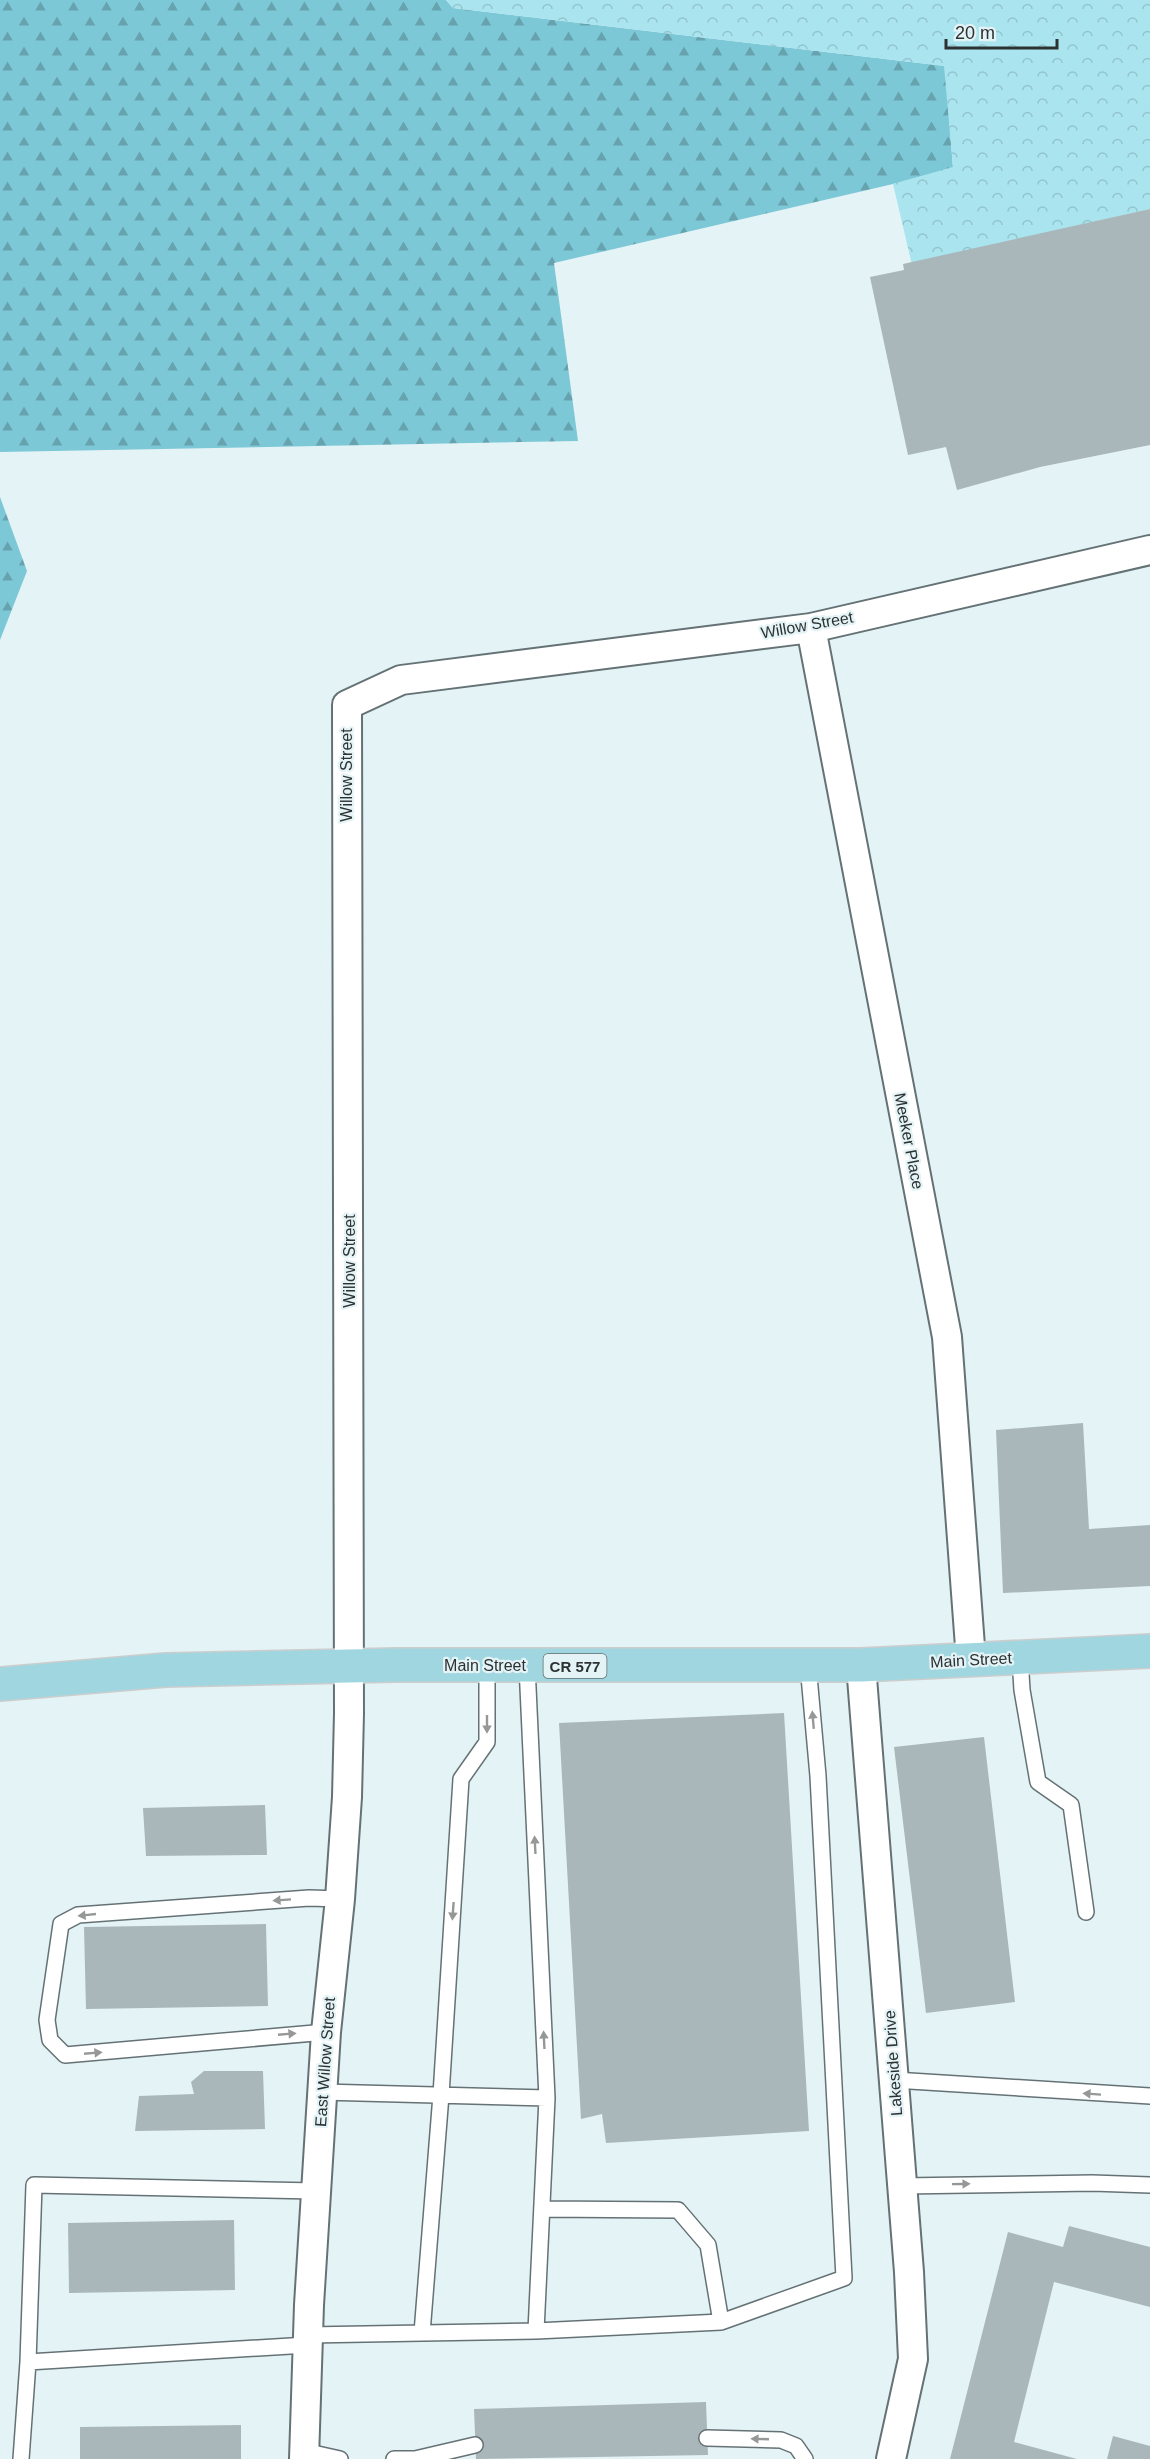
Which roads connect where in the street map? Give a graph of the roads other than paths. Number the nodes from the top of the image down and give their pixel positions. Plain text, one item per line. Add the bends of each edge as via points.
1 (1150, 550) edge
2 (811, 628) junction
3 (1150, 1652) edge
4 (1020, 1658) junction
5 (971, 1660) junction
6 (808, 1665) junction
7 (861, 1665) junction
8 (350, 1666) junction
9 (487, 1666) junction
10 (527, 1666) junction
11 (0, 1684) edge
12 (340, 1899) junction
13 (1086, 1912) dead end
14 (327, 2032) junction
15 (894, 2080) junction
16 (322, 2092) junction
17 (441, 2096) junction
18 (1150, 2096) edge
19 (547, 2098) junction
20 (1150, 2185) edge
21 (902, 2186) junction
22 (316, 2191) junction
23 (542, 2209) junction
24 (722, 2322) junction
25 (536, 2331) junction
26 (422, 2332) junction
27 (307, 2340) junction
28 (28, 2362) junction
29 (707, 2438) dead end
30 (475, 2445) dead end
31 (304, 2455) edge
32 (21, 2459) edge
33 (340, 2459) edge
34 (394, 2459) edge
35 (415, 2459) edge
36 (805, 2459) edge
37 (891, 2459) edge

1 - 2 street, Willow Street
2 - 5 street, Meeker Place via 947,1337
2 - 8 street, Willow Street via 401,680 347,705
3 - 4 main road, Main Street / CR 577
4 - 5 main road, Main Street / CR 577
4 - 13 lane via 1038,1782 1071,1805
5 - 7 main road, Main Street / CR 577
6 - 7 main road, Main Street / CR 577
6 - 10 main road, Main Street / CR 577
24 -> 6 lane via 844,2278 818,1776
7 - 15 street, Lakeside Drive
8 - 9 main road, Main Street / CR 577
8 - 11 main road, Main Street / CR 577 via 166,1670
8 - 12 street, East Willow Street
9 - 10 main road, Main Street / CR 577
9 -> 17 lane via 487,1742 461,1779
19 -> 10 lane
12 - 14 street, East Willow Street
12 -> 14 lane via 78,1915 61,1924 47,2020 50,2040 64,2055
14 - 16 street, East Willow Street
18 -> 15 lane
15 - 21 street, Lakeside Drive
16 - 17 lane
16 - 22 street, East Willow Street
17 - 19 lane
17 - 26 lane
19 - 23 lane
21 -> 20 lane
21 - 37 street, Lakeside Drive via 913,2359
22 - 27 street, East Willow Street
22 - 28 lane via 34,2185
23 - 24 lane via 678,2210 708,2245
23 - 25 lane
24 - 25 lane
25 - 26 lane
26 - 27 lane
27 - 28 lane
27 - 31 street, East Willow Street
28 - 32 lane
36 -> 29 lane via 796,2446 781,2440
30 - 35 lane
31 - 33 lane
34 - 35 lane

